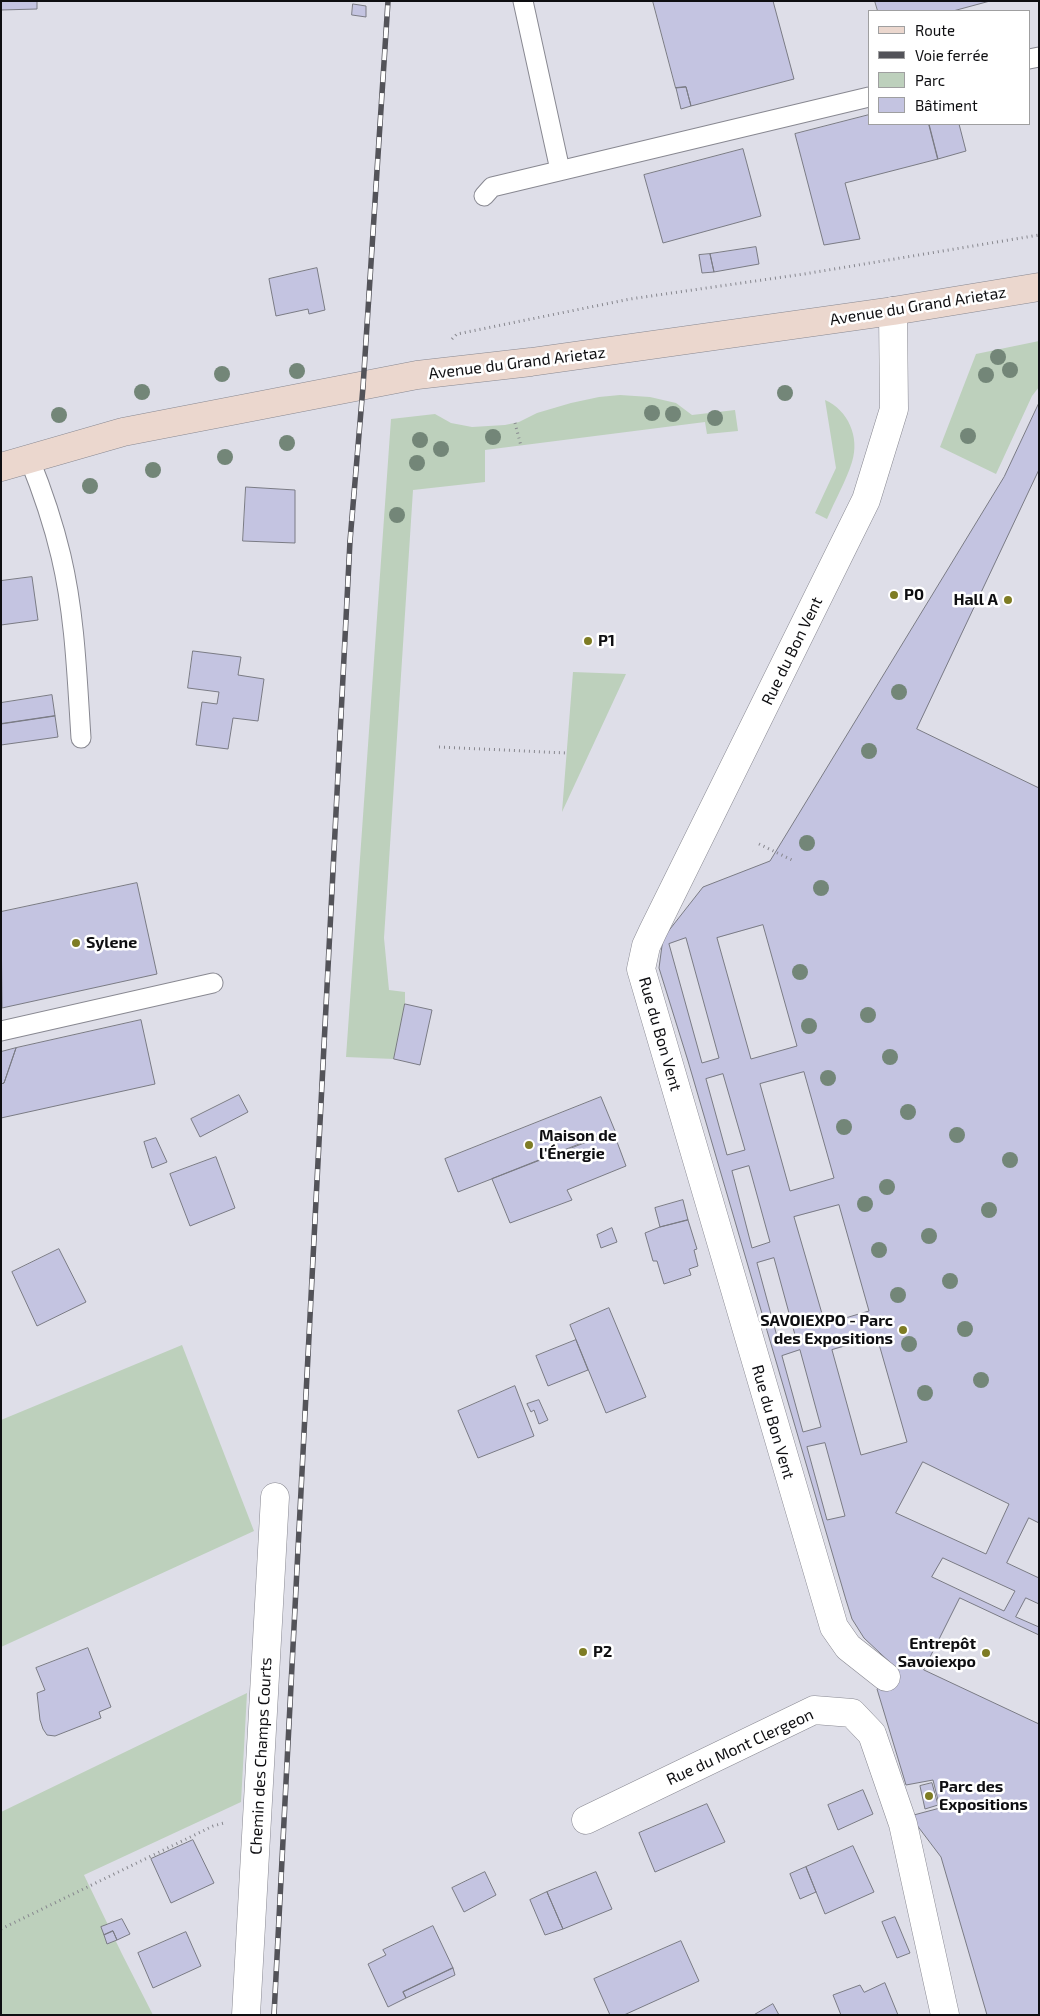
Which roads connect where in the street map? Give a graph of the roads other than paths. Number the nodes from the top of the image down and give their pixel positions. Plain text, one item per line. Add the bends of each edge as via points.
1 (523, 1) edge
2 (868, 97) edge
3 (560, 170) junction
4 (484, 196) dead end
5 (1039, 287) edge
6 (893, 311) junction
7 (29, 458) junction
8 (1, 467) edge
9 (81, 738) dead end
10 (213, 983) dead end
11 (1, 1031) edge
12 (276, 1497) dead end
13 (886, 1677) dead end
14 (586, 1820) dead end
15 (246, 2015) edge
16 (946, 2015) edge

1 - 3 lane
2 - 3 lane
3 - 4 lane via 492,187
5 - 6 main road, Avenue du Grand Arietaz
6 - 7 main road, Avenue du Grand Arietaz via 416,375 123,432
6 - 13 street, Rue du Bon Vent via 894,409 866,500 650,938 641,969 834,1627 848,1647
7 - 8 main road, Avenue du Grand Arietaz
7 - 9 lane via 45,499 61,557 74,640
10 - 11 lane
12 - 15 street, Chemin des Champs Courts
14 - 16 street, Rue du Mont Clergeon via 814,1710 852,1713 872,1734 903,1824

